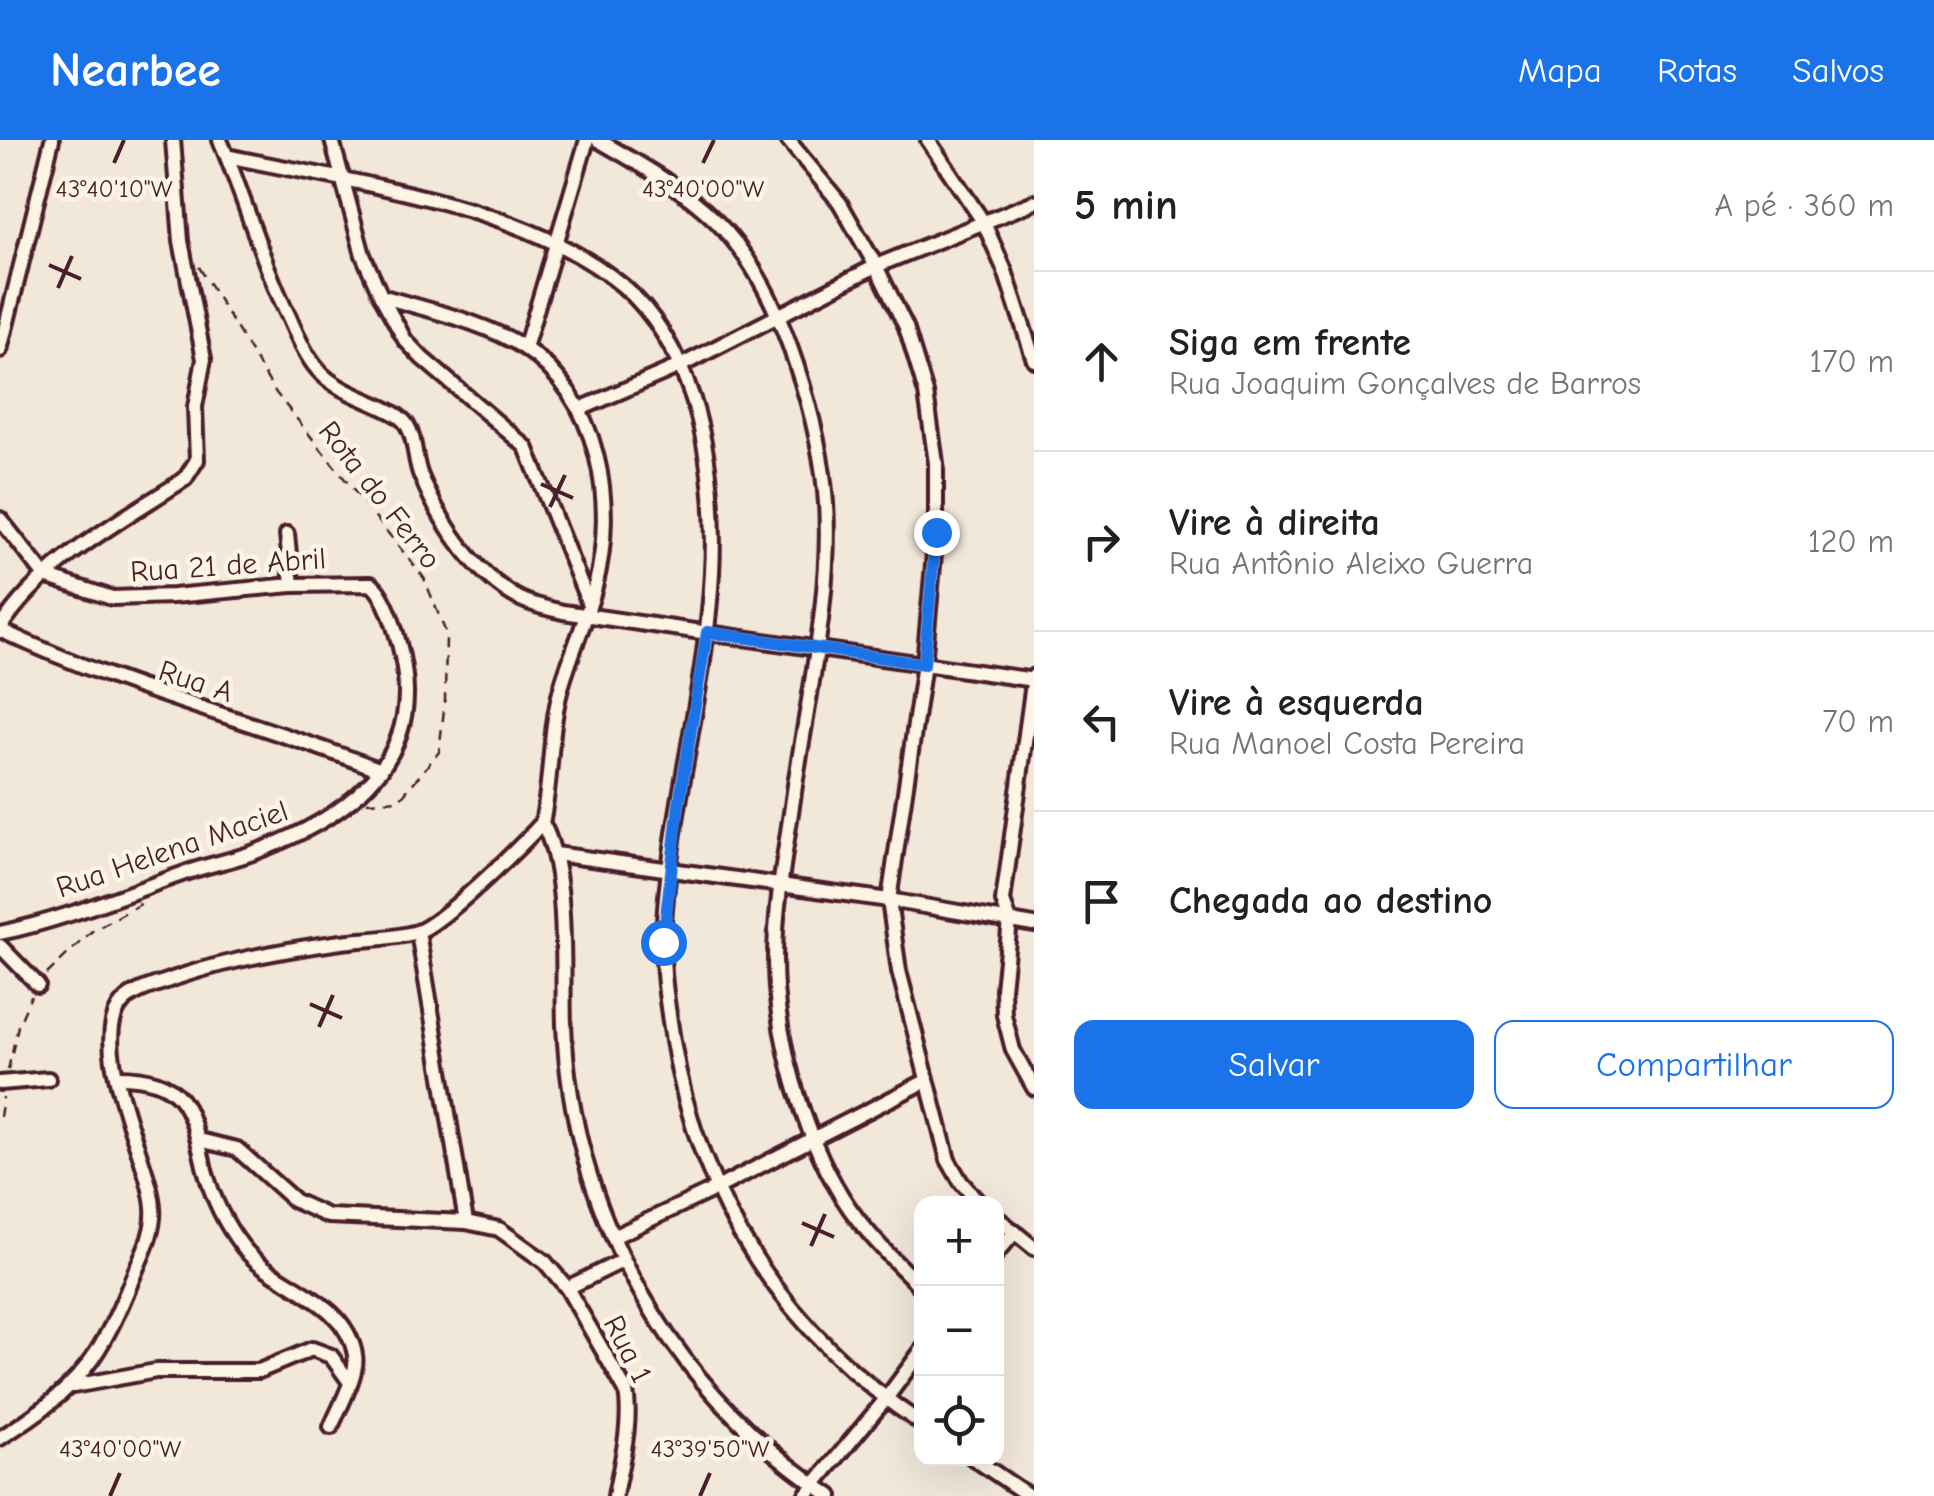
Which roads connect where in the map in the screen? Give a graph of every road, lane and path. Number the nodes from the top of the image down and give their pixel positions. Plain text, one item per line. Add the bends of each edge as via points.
1 (52, 140) edge
2 (174, 140) edge
3 (220, 140) edge
4 (332, 140) edge
5 (587, 140) edge
6 (598, 140) edge
7 (788, 140) edge
8 (928, 140) edge
9 (227, 156) junction
10 (342, 181) junction
11 (1034, 202) edge
12 (984, 223) junction
13 (182, 241) junction
14 (556, 244) junction
15 (876, 266) junction
16 (381, 296) junction
17 (779, 317) junction
18 (524, 348) junction
19 (0, 350) edge
20 (1034, 360) edge
21 (682, 365) junction
22 (580, 408) junction
23 (0, 518) edge
24 (287, 534) dead end
25 (45, 576) junction
26 (372, 584) joint
27 (292, 585) junction
28 (586, 610) junction
29 (0, 629) edge
30 (707, 632) junction
31 (816, 647) junction
32 (924, 664) junction
33 (1034, 679) edge
34 (381, 770) junction
35 (349, 804) junction
36 (542, 823) junction
37 (555, 854) junction
38 (670, 868) junction
39 (780, 884) junction
40 (153, 896) dead end
41 (889, 900) junction
42 (1010, 920) junction
43 (1034, 925) edge
44 (0, 932) edge
45 (418, 932) junction
46 (0, 946) edge
47 (38, 984) junction
48 (117, 1077) junction
49 (48, 1079) dead end
50 (926, 1080) junction
51 (3, 1083) edge
52 (1034, 1088) edge
53 (0, 1117) edge
54 (814, 1138) junction
55 (199, 1140) junction
56 (715, 1189) junction
57 (973, 1196) edge
58 (466, 1222) junction
59 (1004, 1223) edge
60 (1015, 1232) junction
61 (613, 1237) junction
62 (1004, 1245) edge
63 (1034, 1248) edge
64 (622, 1261) junction
65 (920, 1286) edge
66 (567, 1288) junction
67 (914, 1361) edge
68 (350, 1381) junction
69 (72, 1386) junction
70 (886, 1400) junction
71 (914, 1419) edge
72 (331, 1427) dead end
73 (0, 1438) edge
74 (984, 1466) edge
75 (810, 1491) edge
76 (615, 1496) edge
77 (831, 1496) edge
78 (1029, 1496) edge

1 - 19 street
2 - 13 street
3 - 9 street
4 - 10 street
5 - 14 street
6 - 17 street via 716,222
7 - 15 street via 840,202
8 - 12 street
9 - 10 street
9 - 28 street via 261,256 315,367 351,396 391,411 408,426 429,493 492,580 528,602
10 - 14 street via 457,206
10 - 16 street
11 - 12 street
12 - 15 street
12 - 20 street
13 - 25 street via 204,359 195,407 198,460
13 - 35 path, Rota do Ferro via 276,393 424,578 446,632 439,752 399,800
14 - 18 street
14 - 21 street via 622,285
15 - 17 street
15 - 32 street via 906,327 926,393 936,462
16 - 18 street
16 - 28 street via 422,358 526,446
17 - 21 street
17 - 31 street via 815,430 825,492
18 - 22 street
21 - 22 street
21 - 30 street via 712,477
22 - 28 street via 604,498 598,567
23 - 25 street
24 - 27 street
25 - 27 street, Rua 21 de Abril via 112,598
25 - 29 street
26 - 27 street, Rua 21 de Abril
26 - 34 street, Rua Helena Maciel via 385,601 407,684 406,716
28 - 30 street
28 - 36 street via 560,693
29 - 34 street, Rua A via 116,681
30 - 31 street
30 - 38 street
31 - 32 street
31 - 39 street
32 - 33 street
32 - 41 street
33 - 42 street via 1003,901
34 - 35 street, Rua Helena Maciel
35 - 44 street, Rua Helena Maciel via 256,852
36 - 37 street
36 - 45 street
37 - 38 street
37 - 61 street via 572,1113
38 - 39 street
38 - 56 street via 666,1000 688,1115
39 - 41 street
39 - 54 street via 779,1015
40 - 47 path via 92,932
41 - 42 street
41 - 50 street
42 - 43 street
42 - 52 street via 1004,1015
45 - 48 street via 272,953 146,988 122,1002 112,1026
45 - 58 street
46 - 47 street
47 - 51 path
48 - 55 street via 158,1082 178,1093
48 - 69 street via 152,1196 153,1224 108,1338
49 - 51 street
50 - 54 street
50 - 57 street via 948,1160
51 - 53 path
54 - 56 street
54 - 65 street via 858,1219
55 - 58 street, Rua 1 via 237,1149 295,1201 328,1216
55 - 68 street via 215,1198 243,1248 322,1304 348,1336 356,1361
56 - 61 street
56 - 70 street via 742,1240 806,1325
58 - 66 street, Rua 1 via 518,1240
59 - 60 street
60 - 62 street
60 - 63 street
61 - 64 street
64 - 66 street
64 - 75 street via 654,1319 726,1410
66 - 76 street, Rua 1 via 626,1390
67 - 70 street
68 - 69 street via 331,1356 312,1349 258,1371 156,1371
68 - 72 street
69 - 73 street
70 - 71 street
70 - 75 street
74 - 78 street
75 - 77 street

